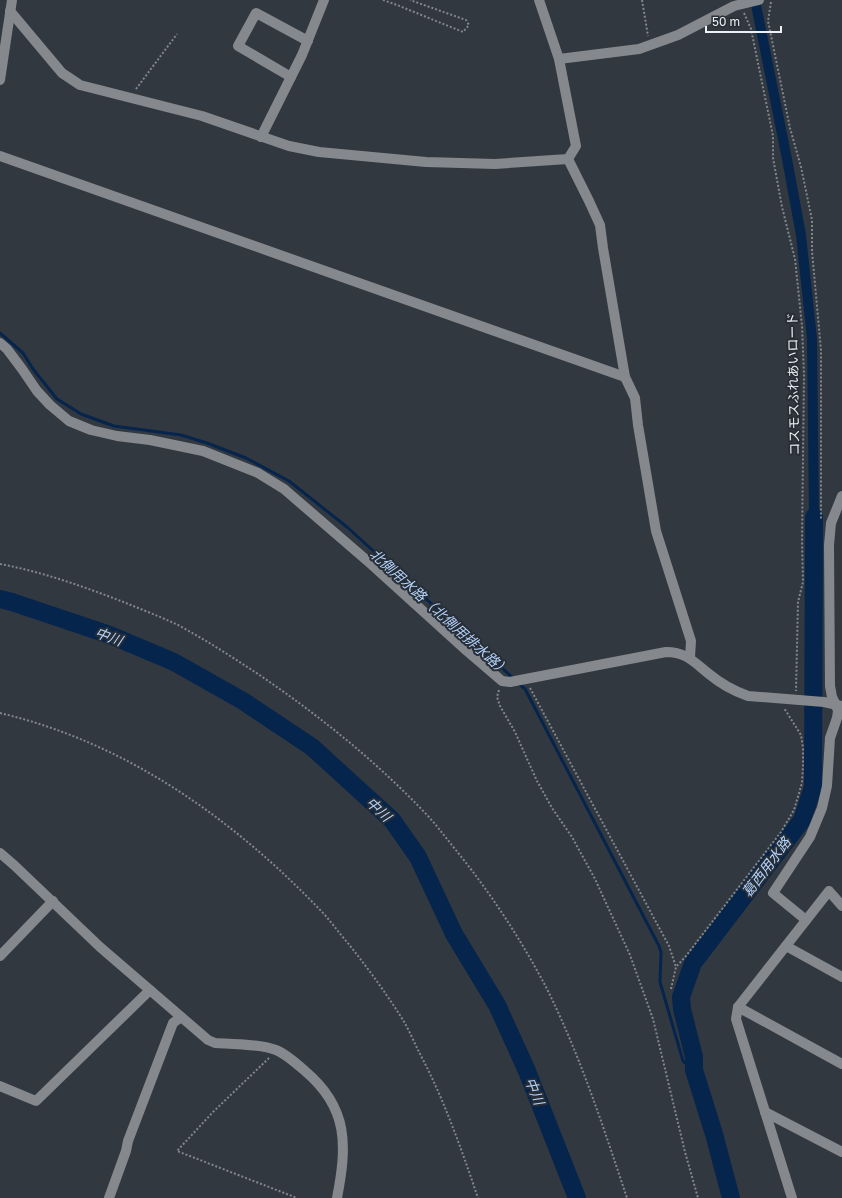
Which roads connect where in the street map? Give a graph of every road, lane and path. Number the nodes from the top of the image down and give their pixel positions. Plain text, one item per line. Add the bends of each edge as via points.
1 (12, 0) edge
2 (324, 0) edge
3 (383, 0) edge
4 (410, 0) edge
5 (539, 0) edge
6 (642, 0) edge
7 (759, 0) edge
8 (771, 2) dead end
9 (745, 6) junction
10 (10, 11) junction
11 (177, 34) dead end
12 (308, 42) junction
13 (649, 46) junction
14 (559, 59) junction
15 (291, 77) junction
16 (0, 80) edge
17 (131, 97) junction
18 (261, 137) junction
19 (0, 156) edge
20 (568, 159) junction
21 (0, 343) edge
22 (625, 377) junction
23 (842, 496) edge
24 (821, 520) dead end
25 (0, 564) edge
26 (690, 657) junction
27 (523, 679) junction
28 (506, 682) junction
29 (798, 697) junction
30 (783, 699) junction
31 (839, 706) edge
32 (0, 713) edge
33 (0, 853) edge
34 (53, 901) junction
35 (842, 906) edge
36 (806, 920) junction
37 (786, 946) junction
38 (0, 956) edge
39 (676, 967) junction
40 (842, 977) edge
41 (671, 989) dead end
42 (150, 990) junction
43 (738, 1007) junction
44 (181, 1017) junction
45 (276, 1050) junction
46 (842, 1064) edge
47 (0, 1086) edge
48 (765, 1112) junction
49 (842, 1152) edge
50 (109, 1198) edge
51 (297, 1198) edge
52 (337, 1198) edge
53 (478, 1198) edge
54 (627, 1198) edge
55 (698, 1198) edge
56 (792, 1198) edge

1 - 10 street
2 - 12 street
3 - 4 path via 463,32 469,25 466,20
5 - 14 street
6 - 13 path
7 - 9 street
8 - 24 path via 768,21 812,220 812,251 821,350
9 - 13 street via 734,6 678,35
9 - 29 path, コスモスふれあいロード via 773,136 773,158 782,207 795,258 802,326 803,582 798,602
10 - 16 street
10 - 17 street via 62,73 80,85
11 - 17 path
12 - 15 street
12 - 15 street via 256,13 238,46
13 - 14 street
14 - 20 street via 576,146
15 - 18 street
17 - 18 street via 202,116
18 - 20 street via 319,152 426,162 495,164
19 - 22 street
20 - 22 street via 600,225
21 - 28 street via 50,406 69,421 91,430 117,436 203,451 258,473 284,489 466,651
22 - 26 street via 635,398 656,531 691,641
23 - 31 street via 831,523 829,545 830,686 832,697
25 - 54 path via 70,582 177,625 226,653 294,698 338,731 383,771 429,818 464,860 494,901 545,985 584,1070
26 - 27 street via 666,652
26 - 30 street via 722,684 738,692 748,696
27 - 28 street
27 - 39 path via 669,946
28 - 55 path via 497,697 500,706 543,793 595,878 630,955 653,1019
29 - 30 street
29 - 31 street
30 - 39 path via 785,712 799,731 803,748 802,783 794,810 767,851
31 - 36 street via 830,738 827,786 822,808 810,837 773,893
32 - 53 path via 86,741 150,772 194,800 223,823 278,868 325,915 363,962 403,1021 435,1083 459,1141
33 - 34 street
34 - 38 street
34 - 42 street via 100,947
35 - 36 street via 829,891
36 - 37 street
37 - 40 street
37 - 43 street
39 - 41 path
42 - 44 street
42 - 47 street via 36,1101
43 - 46 street
43 - 48 street via 736,1019
44 - 45 street via 215,1043
44 - 50 street via 173,1024
45 - 51 path via 176,1150
45 - 52 street via 315,1079 330,1100 339,1119 344,1149
48 - 49 street
48 - 56 street

